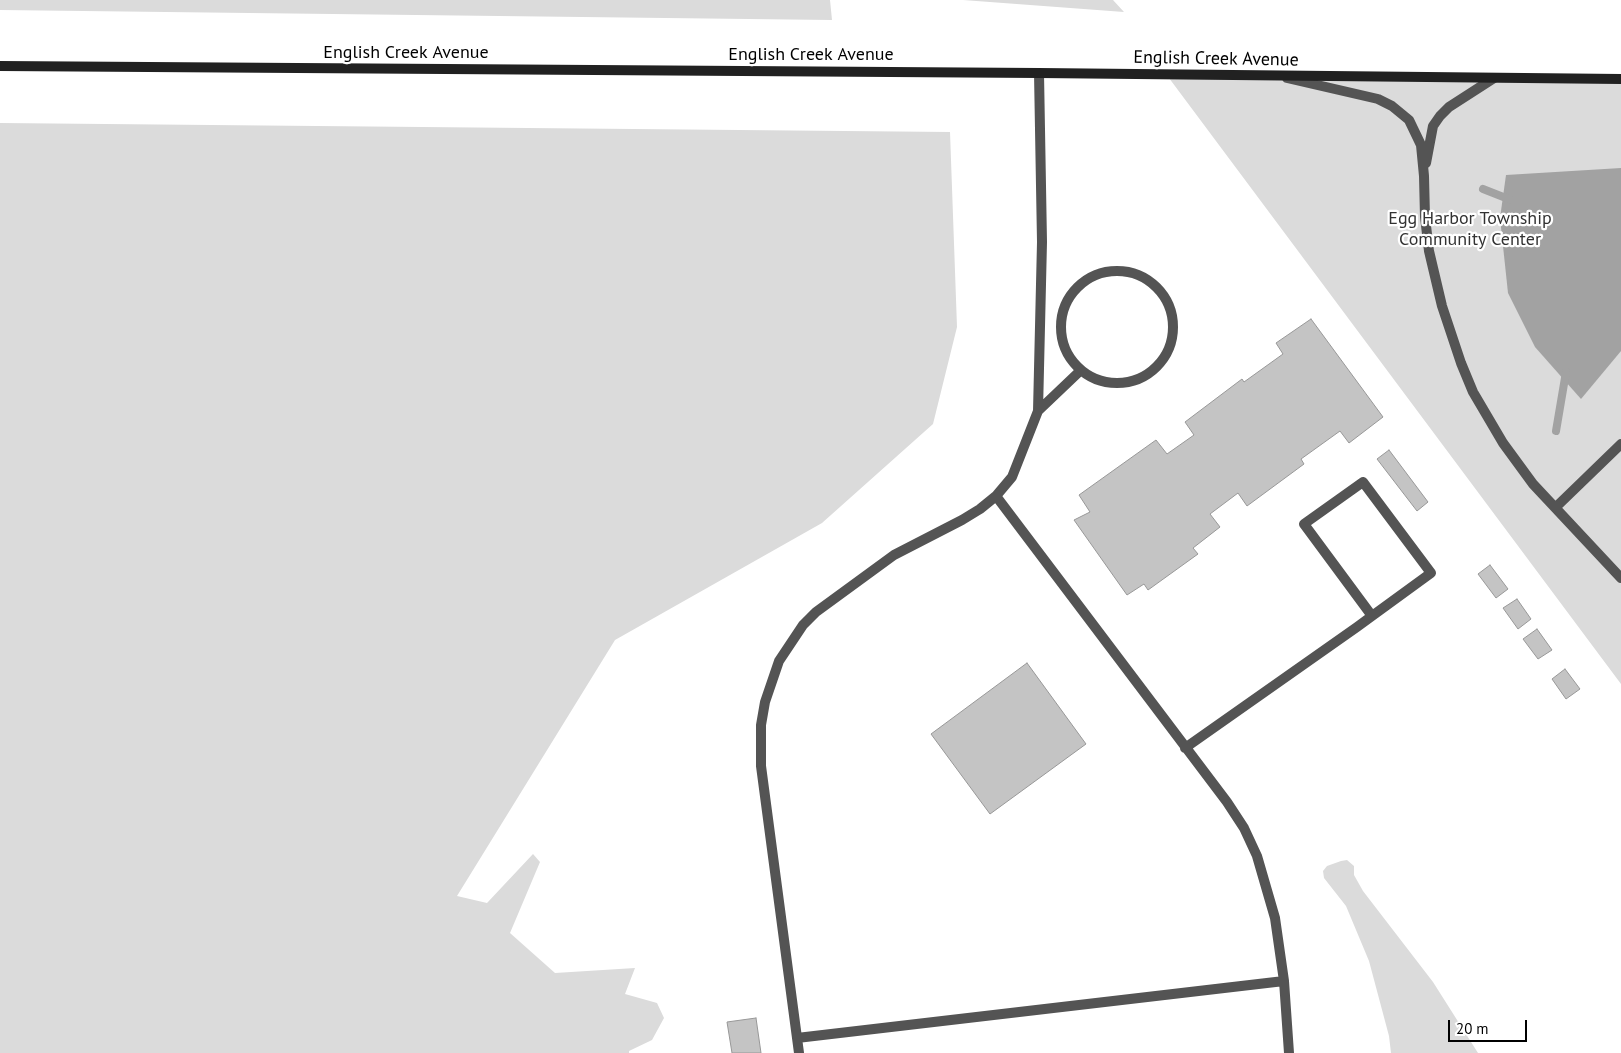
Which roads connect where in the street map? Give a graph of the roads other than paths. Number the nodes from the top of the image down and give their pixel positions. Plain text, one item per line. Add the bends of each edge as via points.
1 (0, 66) edge
2 (1039, 73) junction
3 (1278, 76) junction
4 (1494, 78) junction
5 (1621, 79) edge
6 (1424, 176) junction
7 (1080, 371) junction
8 (1038, 411) junction
9 (1621, 444) edge
10 (996, 496) junction
11 (1556, 507) junction
12 (1621, 578) edge
13 (1372, 616) junction
14 (1185, 748) junction
15 (1284, 982) junction
16 (797, 1038) junction
17 (799, 1053) edge
18 (1289, 1053) edge

1 - 2 main road, English Creek Avenue
2 - 3 main road, English Creek Avenue
2 - 8 lane via 1042,242
3 - 4 main road, English Creek Avenue
3 - 6 lane via 1378,99 1392,106 1409,120 1416,132 1421,145
4 - 5 main road, English Creek Avenue
4 - 6 lane via 1440,116 1434,126
6 - 11 lane via 1430,251 1442,306 1461,363 1473,392 1503,443 1533,484
7 - 7 lane via 1096,380 1114,384 1132,382 1149,374 1162,361 1174,327 1162,292 1130,272 1111,270 1077,286 1066,301 1060,320 1061,339 1068,357
7 - 8 lane
8 - 10 lane via 1012,477
9 - 11 lane
10 - 14 lane
10 - 16 lane via 962,520 894,555 816,612 791,641 770,683 761,725 762,766
11 - 12 lane
13 - 13 lane via 1431,573 1363,482 1304,524
13 - 14 lane
14 - 15 lane via 1227,802 1257,856 1275,918
15 - 16 lane
15 - 18 lane
16 - 17 lane

